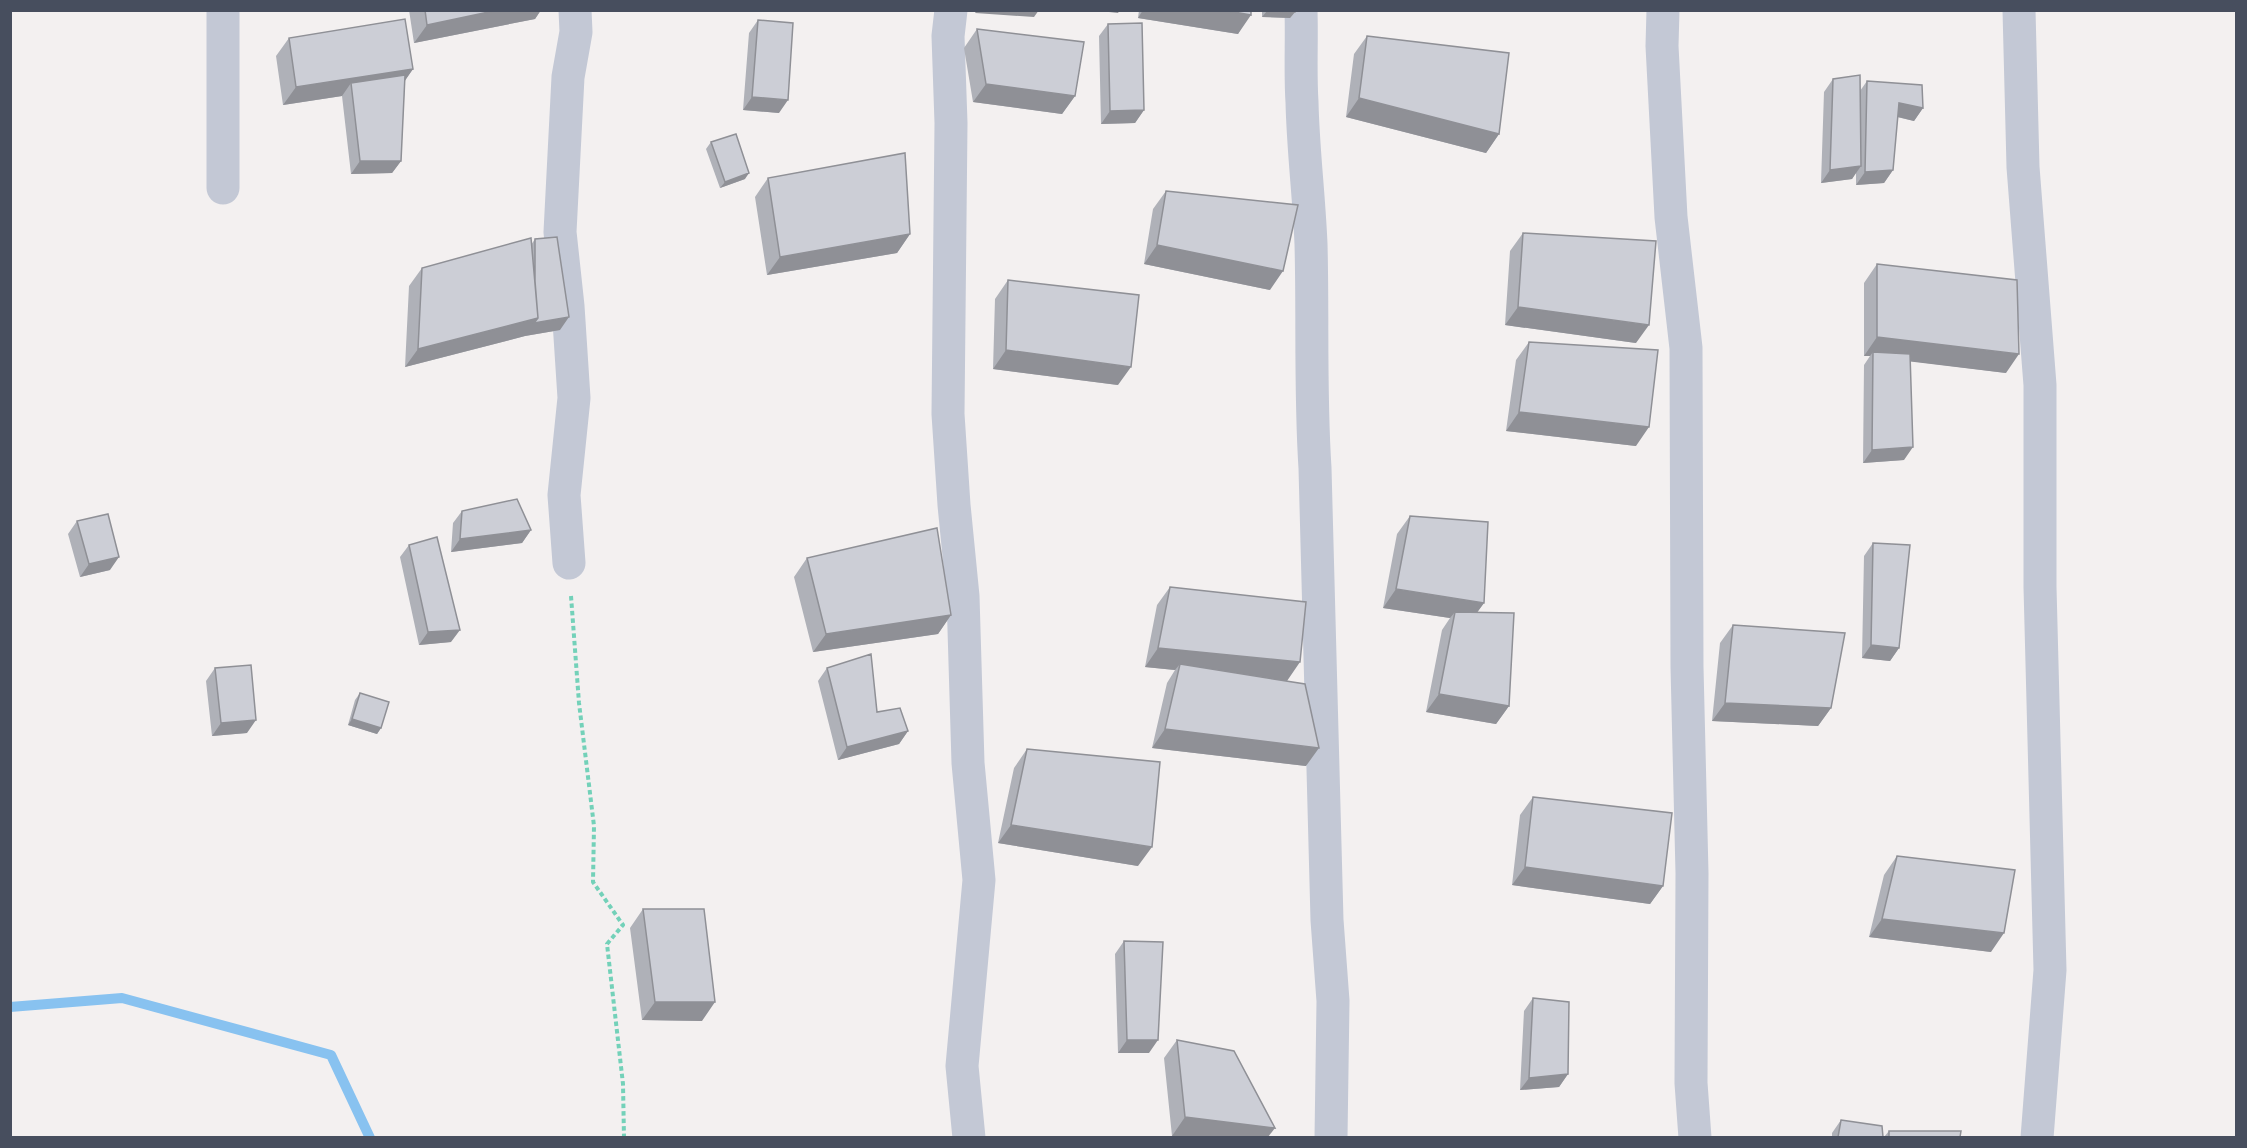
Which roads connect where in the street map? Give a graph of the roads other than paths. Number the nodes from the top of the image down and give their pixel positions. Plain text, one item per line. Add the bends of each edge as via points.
1 (224, 10) edge
2 (575, 10) edge
3 (951, 10) edge
4 (1301, 10) edge
5 (1663, 10) edge
6 (2019, 10) edge
7 (223, 188) dead end
8 (568, 563) road end
9 (969, 1137) edge
10 (1331, 1137) edge
11 (1695, 1137) edge
12 (2037, 1137) edge

1 - 7 street
2 - 8 street via 560,232 574,398 564,495
3 - 9 street via 948,414 963,596 968,763 979,880 962,1066
4 - 10 street via 1301,99 1311,245 1311,398 1327,920 1333,1000
5 - 11 street via 1671,217 1686,348 1691,1083
6 - 12 street via 2023,167 2040,386 2040,587 2050,970

